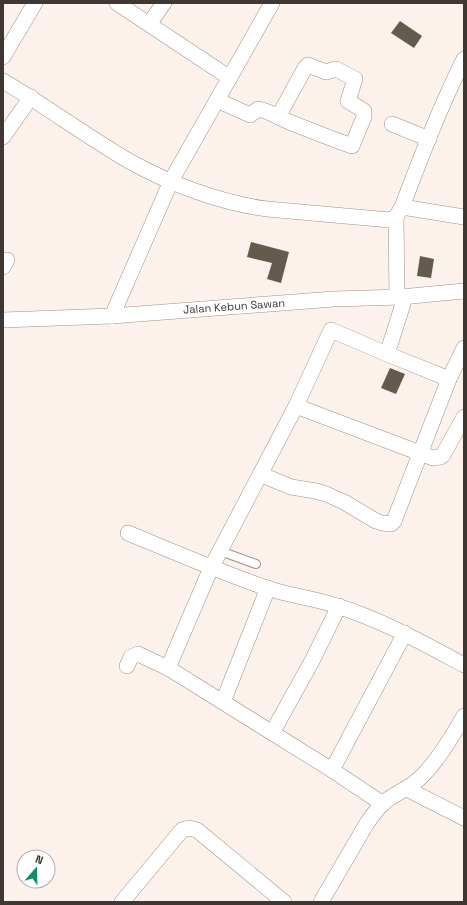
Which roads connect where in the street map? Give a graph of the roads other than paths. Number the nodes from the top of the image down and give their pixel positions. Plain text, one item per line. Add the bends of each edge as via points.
1 (35, 3) edge
2 (117, 3) edge
3 (164, 3) edge
4 (272, 3) edge
5 (149, 24) junction
6 (3, 57) edge
7 (464, 59) edge
8 (230, 78) junction
9 (3, 81) edge
10 (31, 98) junction
11 (217, 100) junction
12 (278, 117) junction
13 (392, 124) dead end
14 (3, 137) edge
15 (429, 139) junction
16 (171, 181) junction
17 (399, 212) junction
18 (464, 217) edge
19 (464, 291) edge
20 (400, 304) junction
21 (112, 316) junction
22 (3, 320) edge
23 (464, 348) edge
24 (386, 354) junction
25 (449, 379) junction
26 (296, 406) junction
27 (464, 418) edge
28 (420, 454) junction
29 (260, 474) junction
30 (128, 533) dead end
31 (216, 559) junction
32 (256, 564) dead end
33 (268, 588) junction
34 (339, 606) junction
35 (405, 633) junction
36 (464, 665) edge
37 (127, 666) dead end
38 (168, 668) junction
39 (222, 702) junction
40 (464, 716) edge
41 (272, 733) junction
42 (332, 770) junction
43 (407, 789) junction
44 (382, 804) junction
45 (464, 818) edge
46 (122, 902) edge
47 (284, 902) edge
48 (321, 902) edge

1 - 6 street
2 - 5 street
3 - 5 street
4 - 8 street
5 - 8 street
7 - 15 street
8 - 11 street
9 - 10 street
10 - 14 street
10 - 16 street via 129,161
11 - 12 street via 250,115 260,109
11 - 16 street
12 - 12 street via 352,146 364,112 348,101 355,79 336,69 326,72 308,65
13 - 15 street
15 - 17 street
16 - 17 street via 249,207 390,220
16 - 21 street
17 - 18 street
17 - 20 street
19 - 20 street, Jalan Kebun Sawan
20 - 21 street, Jalan Kebun Sawan via 334,298
20 - 24 street
21 - 22 street, Jalan Kebun Sawan
23 - 25 street
24 - 25 street
24 - 26 street via 331,330
25 - 28 street
26 - 28 street
26 - 29 street
27 - 28 street via 440,458
28 - 29 street via 391,524 376,521 326,494 291,487
29 - 31 street
30 - 31 street
31 - 32 lane
31 - 33 street
31 - 38 street
33 - 34 street
33 - 39 street
34 - 35 street
34 - 41 street
35 - 36 street
35 - 42 street
37 - 38 street via 131,657 138,654
38 - 39 street
39 - 41 street
40 - 43 street via 438,758
41 - 42 street
42 - 44 street
43 - 44 street
43 - 45 street
44 - 48 street via 367,823
46 - 47 street via 182,830 189,828 196,830

